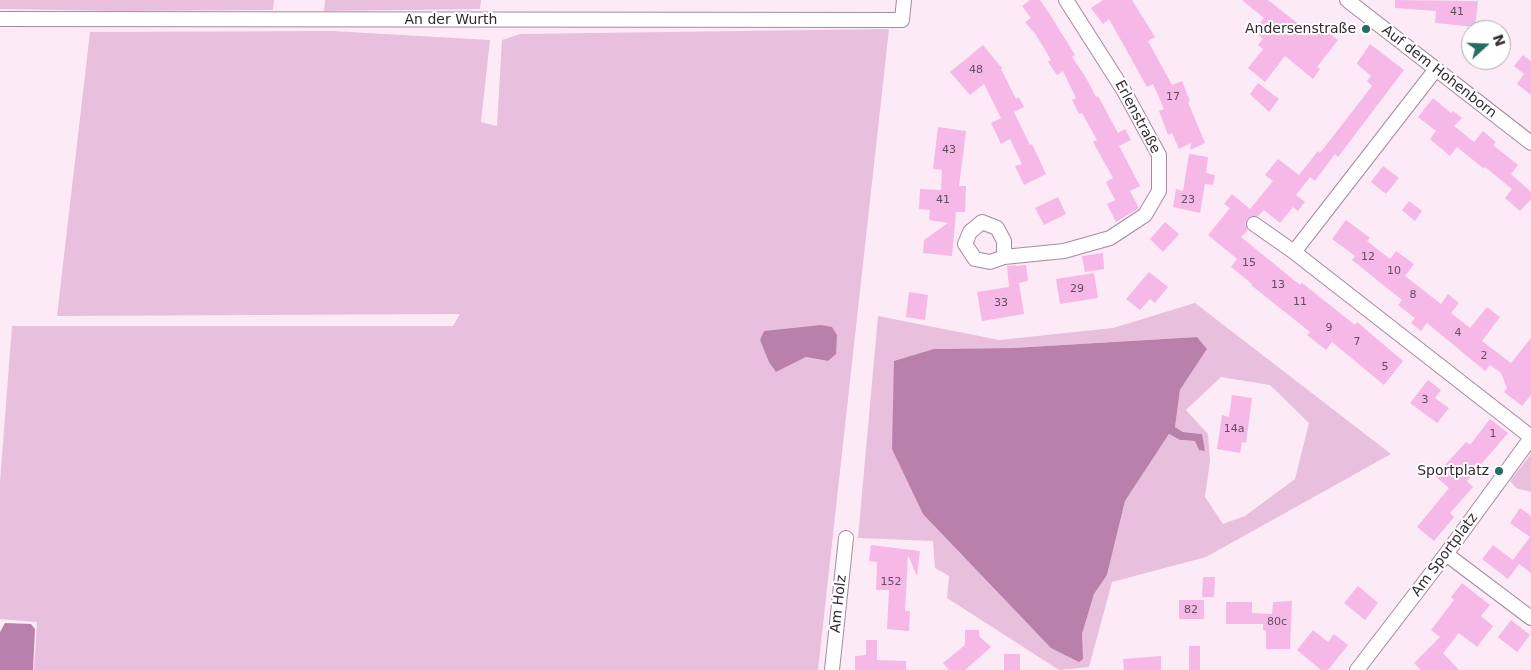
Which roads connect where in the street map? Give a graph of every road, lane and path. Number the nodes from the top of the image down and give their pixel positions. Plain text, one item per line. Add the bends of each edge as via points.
1 (904, 0) edge
2 (1066, 0) edge
3 (1347, 0) edge
4 (0, 19) edge
5 (1436, 69) junction
6 (1531, 143) edge
7 (1254, 224) dead end
8 (1294, 252) junction
9 (1004, 257) dead end
10 (1531, 438) edge
11 (846, 538) dead end
12 (1446, 554) junction
13 (1531, 618) edge
14 (832, 670) edge
15 (1356, 670) edge

1 - 4 street, An der Wurth via 902,20
2 - 9 street, Erlenstraße via 1124,91 1159,155 1159,191 1146,215 1110,238 1064,252
3 - 5 street, Auf dem Hohenborn
5 - 6 street, Auf dem Hohenborn
5 - 8 street
7 - 8 street
8 - 10 street
10 - 12 street, Am Sportplatz
11 - 14 street, Am Holz
12 - 13 street
12 - 15 street, Am Sportplatz

